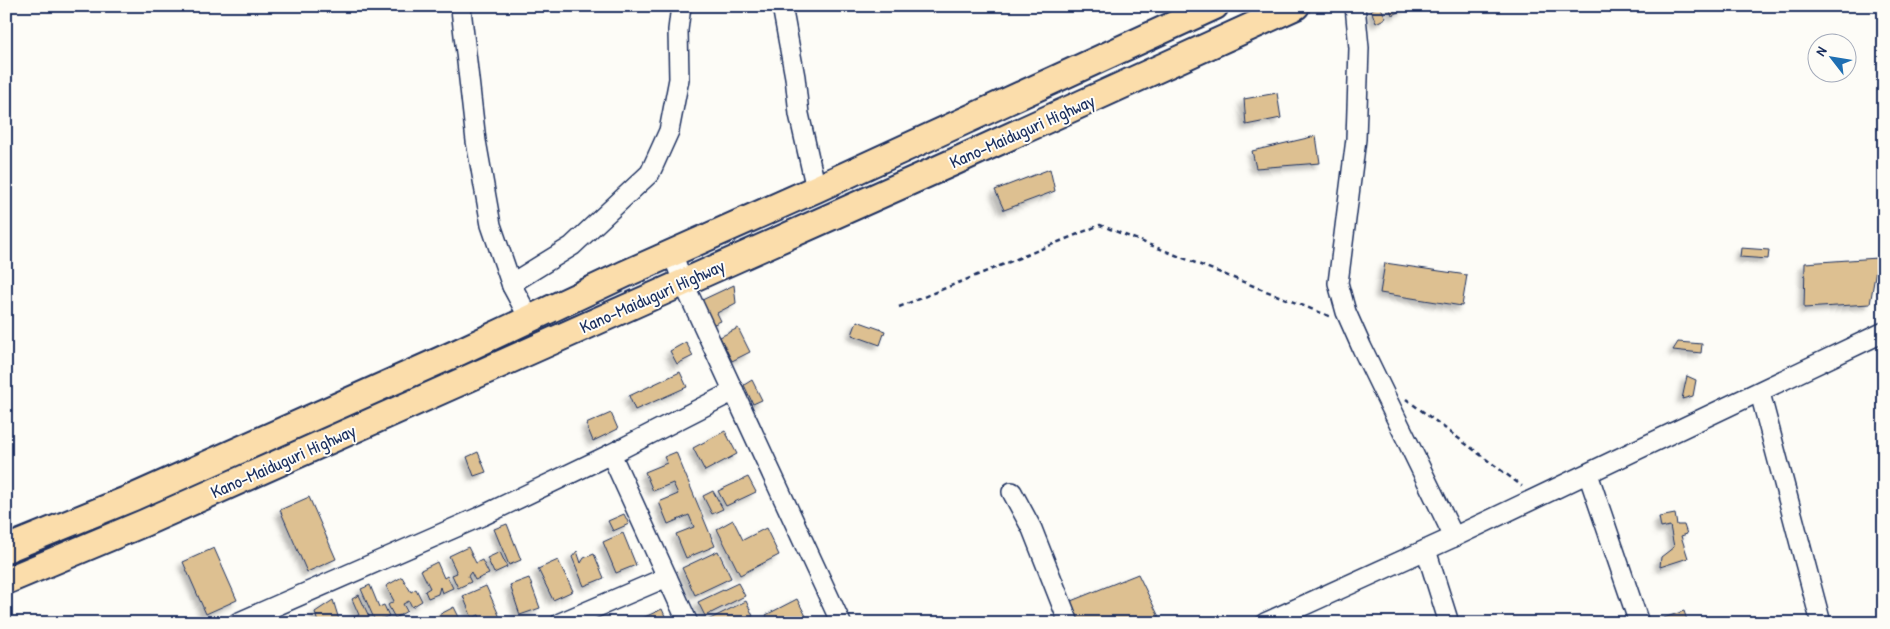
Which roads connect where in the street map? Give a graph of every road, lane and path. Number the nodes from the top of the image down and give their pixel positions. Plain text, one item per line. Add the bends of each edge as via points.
1 (681, 6) edge
2 (782, 6) edge
3 (1215, 6) edge
4 (1296, 6) edge
5 (1355, 6) edge
6 (460, 7) edge
7 (816, 189) junction
8 (672, 253) junction
9 (683, 282) junction
10 (512, 286) junction
11 (899, 307) dead end
12 (530, 320) junction
13 (1352, 325) junction
14 (1884, 332) edge
15 (1375, 376) junction
16 (734, 391) junction
17 (1760, 393) junction
18 (611, 454) junction
19 (1588, 474) junction
20 (1012, 492) dead end
21 (1537, 498) junction
22 (1454, 537) junction
23 (6, 549) edge
24 (1426, 550) junction
25 (667, 577) junction
26 (6, 581) edge
27 (237, 623) edge
28 (560, 623) edge
29 (688, 623) edge
30 (841, 623) edge
31 (1068, 623) edge
32 (1265, 623) edge
33 (1449, 623) edge
34 (1639, 623) edge
35 (1821, 623) edge

1 - 10 street via 679,79 669,131 650,173 572,246
2 - 7 street via 796,77 799,114
3 - 7 highway, Kano-Maiduguri Highway
4 - 9 highway, Kano-Maiduguri Highway
5 - 13 street via 1359,48 1356,139 1338,274
6 - 10 street via 476,141 490,216
7 - 8 highway, Kano-Maiduguri Highway
8 - 9 street
8 - 12 highway, Kano-Maiduguri Highway
9 - 16 street
9 - 26 highway, Kano-Maiduguri Highway via 144,523
10 - 12 street
11 - 13 path via 1100,225
12 - 23 highway, Kano-Maiduguri Highway via 143,493
13 - 15 street
14 - 17 street
15 - 21 path
15 - 22 street
16 - 18 street
16 - 30 street
17 - 19 street
17 - 35 street
18 - 25 street
18 - 27 street via 484,515
19 - 21 street
19 - 34 street
20 - 31 street via 1032,529
21 - 22 street
22 - 24 street
24 - 32 street
24 - 33 street
25 - 28 street
25 - 29 street

